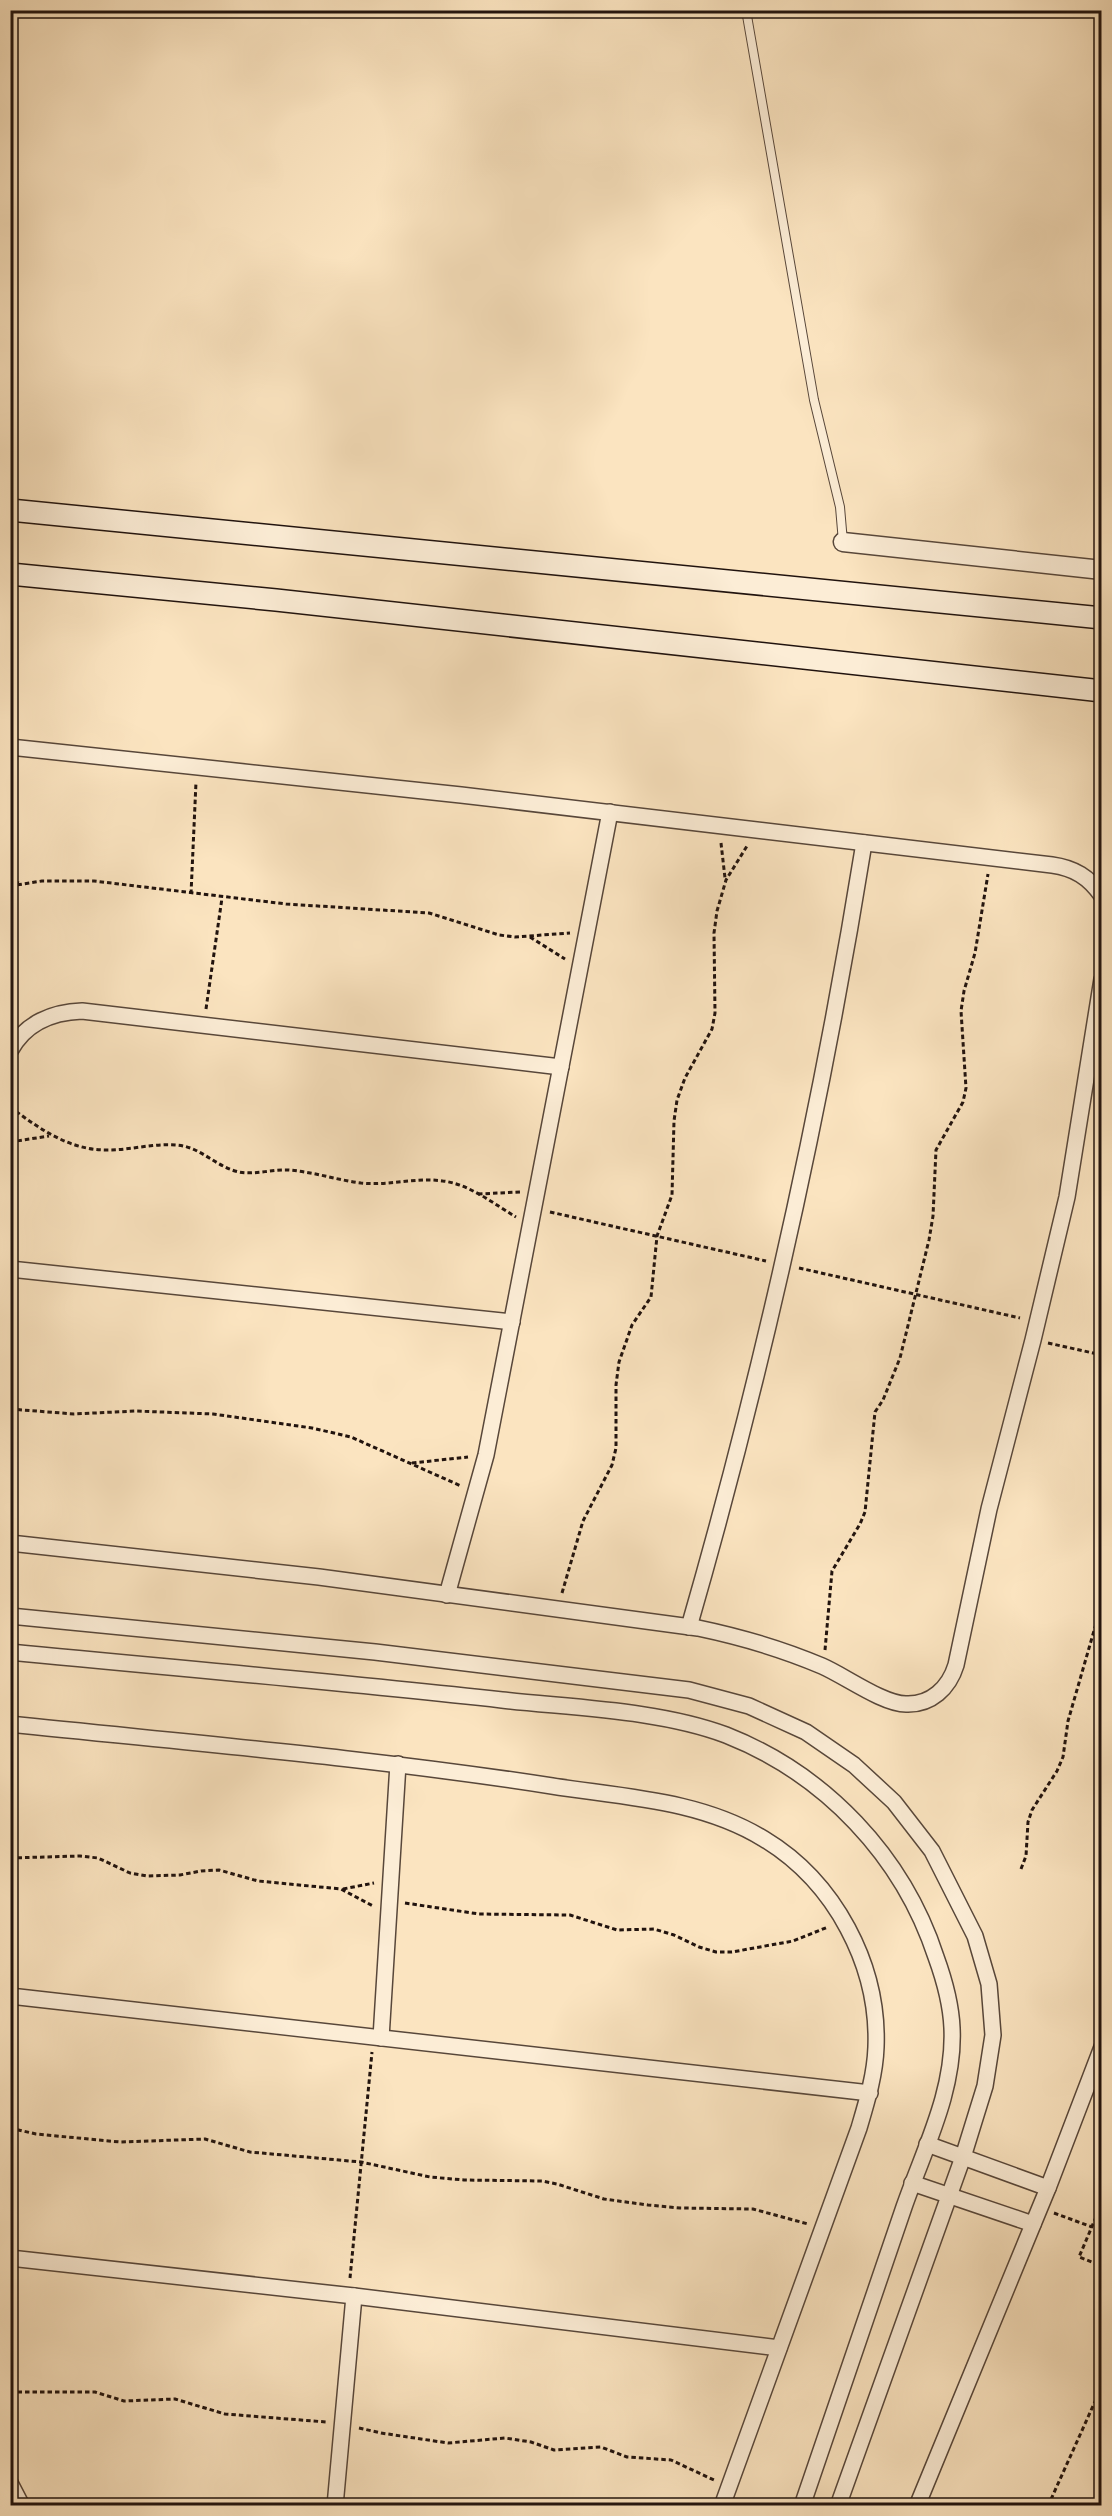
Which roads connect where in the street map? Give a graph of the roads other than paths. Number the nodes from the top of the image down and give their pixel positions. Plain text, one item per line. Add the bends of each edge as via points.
1 (746, 10) edge
2 (10, 510) edge
3 (843, 542) joint
4 (1101, 570) edge
5 (10, 574) edge
6 (1101, 618) edge
7 (1101, 691) edge
8 (10, 747) edge
9 (610, 812) junction
10 (864, 843) junction
11 (1101, 896) edge
12 (1101, 979) edge
13 (10, 1051) edge
14 (561, 1067) junction
15 (10, 1269) edge
16 (512, 1322) junction
17 (10, 1544) edge
18 (447, 1595) junction
19 (10, 1616) edge
20 (689, 1627) junction
21 (10, 1652) edge
22 (10, 1724) edge
23 (398, 1764) junction
24 (10, 1996) edge
25 (377, 2038) junction
26 (1101, 2047) edge
27 (870, 2093) junction
28 (927, 2144) junction
29 (963, 2157) junction
30 (912, 2183) junction
31 (1048, 2188) junction
32 (949, 2196) junction
33 (1033, 2224) junction
34 (10, 2258) edge
35 (351, 2295) junction
36 (779, 2348) junction
37 (10, 2483) edge
38 (22, 2505) edge
39 (335, 2505) edge
40 (722, 2505) edge
41 (802, 2505) edge
42 (838, 2505) edge
43 (917, 2505) edge

1 - 3 lane via 814,400 840,507
2 - 6 main road
3 - 4 street
5 - 7 main road
8 - 9 street
9 - 10 street
9 - 14 street
10 - 11 street via 1064,867 1085,877
10 - 20 street via 831,1040 791,1237 744,1433
12 - 20 street via 1067,1197 989,1509 956,1665 948,1683 925,1701 897,1704 824,1667 759,1642
13 - 14 street via 21,1035 43,1019 67,1011 82,1011
14 - 16 street
15 - 16 street
16 - 18 street via 486,1455
17 - 18 street
18 - 20 street
19 - 29 street via 375,1652 689,1690 749,1706 806,1732 854,1765 912,1823 932,1851 975,1936 989,1984 993,2035 985,2086
21 - 28 street via 666,1718 725,1735 772,1757 831,1798 873,1841 907,1890 932,1942 952,2028 944,2097
22 - 23 street
23 - 25 street
23 - 27 street via 669,1804 720,1817 766,1840 824,1892 861,1956 873,2001 876,2047
24 - 25 street
25 - 27 street
26 - 31 street
27 - 36 street
28 - 29 street
28 - 30 street
29 - 31 street
29 - 32 street
30 - 32 street
30 - 41 street
31 - 33 street
32 - 33 street
32 - 42 street
33 - 43 street
34 - 35 street
35 - 36 street
35 - 39 street
36 - 40 street
37 - 38 street

